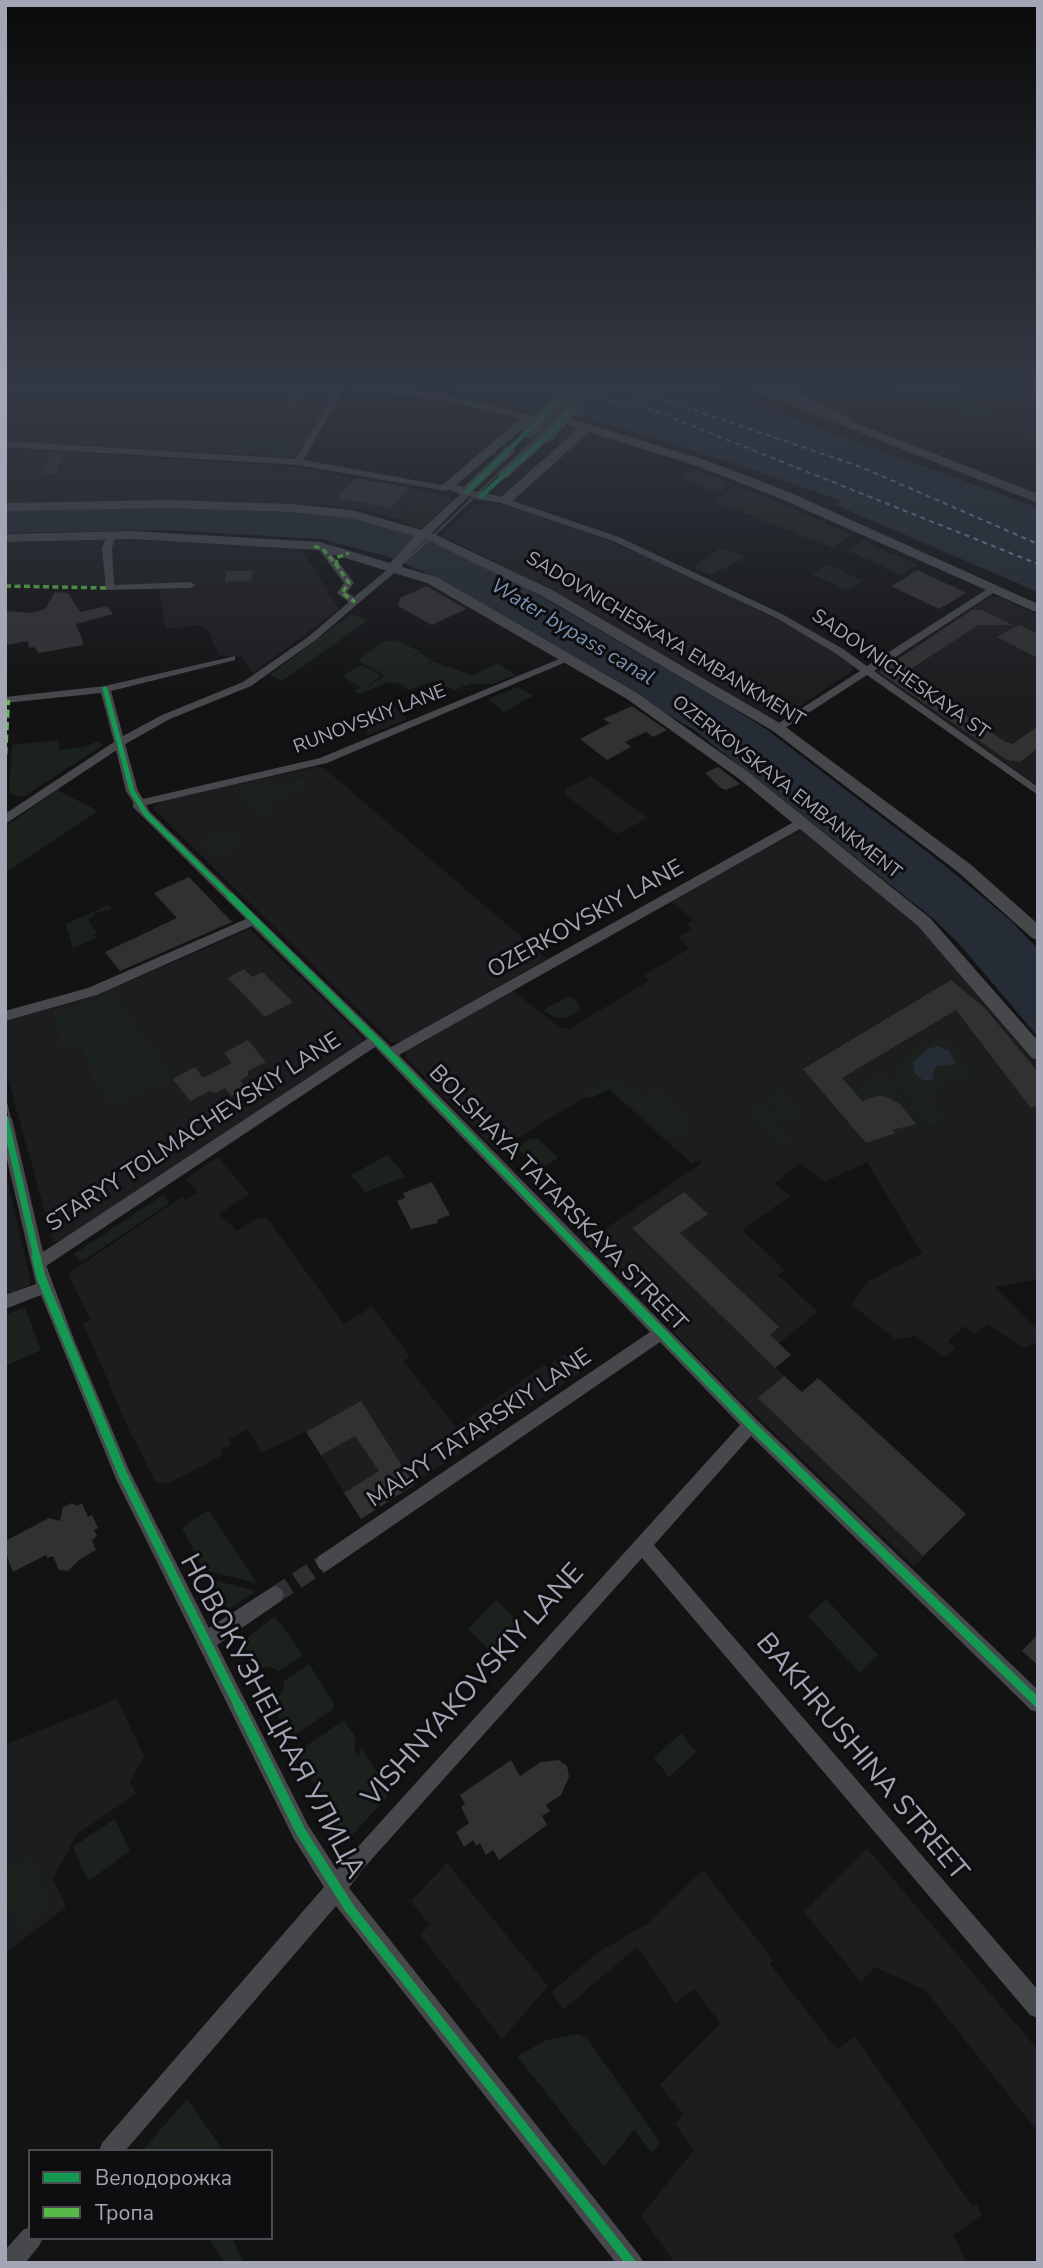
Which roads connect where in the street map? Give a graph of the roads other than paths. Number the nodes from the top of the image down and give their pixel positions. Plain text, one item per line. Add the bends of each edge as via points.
1 (453, 489) edge
2 (479, 489) edge
3 (480, 489) edge
4 (516, 489) edge
5 (768, 489) edge
6 (1017, 489) edge
7 (1018, 489) edge
8 (474, 494) junction
9 (1038, 497) edge
10 (504, 501) junction
11 (5, 507) edge
12 (112, 535) junction
13 (430, 537) junction
14 (5, 538) edge
15 (314, 546) junction
16 (349, 553) junction
17 (400, 564) junction
18 (337, 566) junction
19 (190, 585) dead end
20 (995, 589) junction
21 (355, 602) junction
22 (1038, 609) edge
23 (231, 658) dead end
24 (568, 659) junction
25 (865, 671) junction
26 (105, 689) junction
27 (5, 700) edge
28 (778, 728) junction
29 (118, 744) junction
30 (1038, 792) edge
31 (137, 804) junction
32 (5, 819) edge
33 (803, 822) junction
34 (255, 920) junction
35 (1038, 933) edge
36 (5, 1016) edge
37 (376, 1040) junction
38 (1038, 1053) edge
39 (390, 1055) junction
40 (5, 1119) edge
41 (38, 1263) junction
42 (45, 1287) junction
43 (5, 1302) edge
44 (661, 1333) junction
45 (751, 1425) junction
46 (643, 1545) junction
47 (325, 1562) tunnel mouth
48 (275, 1595) tunnel mouth
49 (205, 1642) junction
50 (1038, 1703) edge
51 (335, 1889) junction
52 (1038, 2007) edge
53 (112, 2149) edge
54 (29, 2240) edge
55 (9, 2263) edge
56 (631, 2263) edge

1 - 8 main road
2 - 8 main road, bridge
3 - 8 main road, bridge
4 - 10 main road
5 - 20 main road
6 - 9 main road
7 - 9 main road
8 - 10 main road
8 - 13 street
10 - 25 street, SADOVNICHESKAYA ST via 567,520 660,558 807,631
11 - 13 street, SADOVNICHESKAYA EMBANKMENT via 191,504 291,508 352,514
12 - 14 street, OZERKOVSKAYA EMBANKMENT
12 - 15 street, OZERKOVSKAYA EMBANKMENT
12 - 19 street via 107,548 109,588
13 - 17 street
13 - 28 street, SADOVNICHESKAYA EMBANKMENT via 496,564
15 - 16 street, OZERKOVSKAYA EMBANKMENT
15 - 18 street via 323,549
16 - 17 street, OZERKOVSKAYA EMBANKMENT
16 - 18 street via 336,558
17 - 21 street
17 - 24 street, OZERKOVSKAYA EMBANKMENT
18 - 21 street via 349,583 342,593
20 - 22 main road
20 - 25 street
21 - 29 street via 247,684 166,717
23 - 26 street
24 - 31 street, RUNOVSKIY LANE via 323,761
24 - 33 street, OZERKOVSKAYA EMBANKMENT via 665,718
25 - 28 street
25 - 30 street, SADOVNICHESKAYA ST
26 - 27 street
26 - 29 street, BOLSHAYA TATARSKAYA STREET
28 - 35 street, SADOVNICHESKAYA EMBANKMENT via 964,868
29 - 31 street, BOLSHAYA TATARSKAYA STREET
29 - 32 street
31 - 34 street, BOLSHAYA TATARSKAYA STREET
33 - 38 street, OZERKOVSKAYA EMBANKMENT via 924,922
33 - 39 street, OZERKOVSKIY LANE
34 - 36 street via 92,992
34 - 37 street, BOLSHAYA TATARSKAYA STREET
37 - 39 street, BOLSHAYA TATARSKAYA STREET
37 - 41 street, STARYY TOLMACHEVSKIY LANE
39 - 44 street, BOLSHAYA TATARSKAYA STREET
40 - 41 street, НОВОКУЗНЕЦКАЯ УЛИЦА
41 - 42 street, НОВОКУЗНЕЦКАЯ УЛИЦА
42 - 43 street
42 - 49 street, НОВОКУЗНЕЦКАЯ УЛИЦА via 115,1458
44 - 45 street, BOLSHAYA TATARSKAYA STREET
44 - 47 street, MALYY TATARSKIY LANE
45 - 46 street, VISHNYAKOVSKIY LANE
45 - 50 street, BOLSHAYA TATARSKAYA STREET
46 - 51 street, VISHNYAKOVSKIY LANE
46 - 52 street, BAKHRUSHINA STREET
48 - 49 street
49 - 51 street, НОВОКУЗНЕЦКАЯ УЛИЦА via 301,1832
51 - 53 street, VISHNYAKOVSKIY LANE
51 - 56 street, НОВОКУЗНЕЦКАЯ УЛИЦА
54 - 55 street

